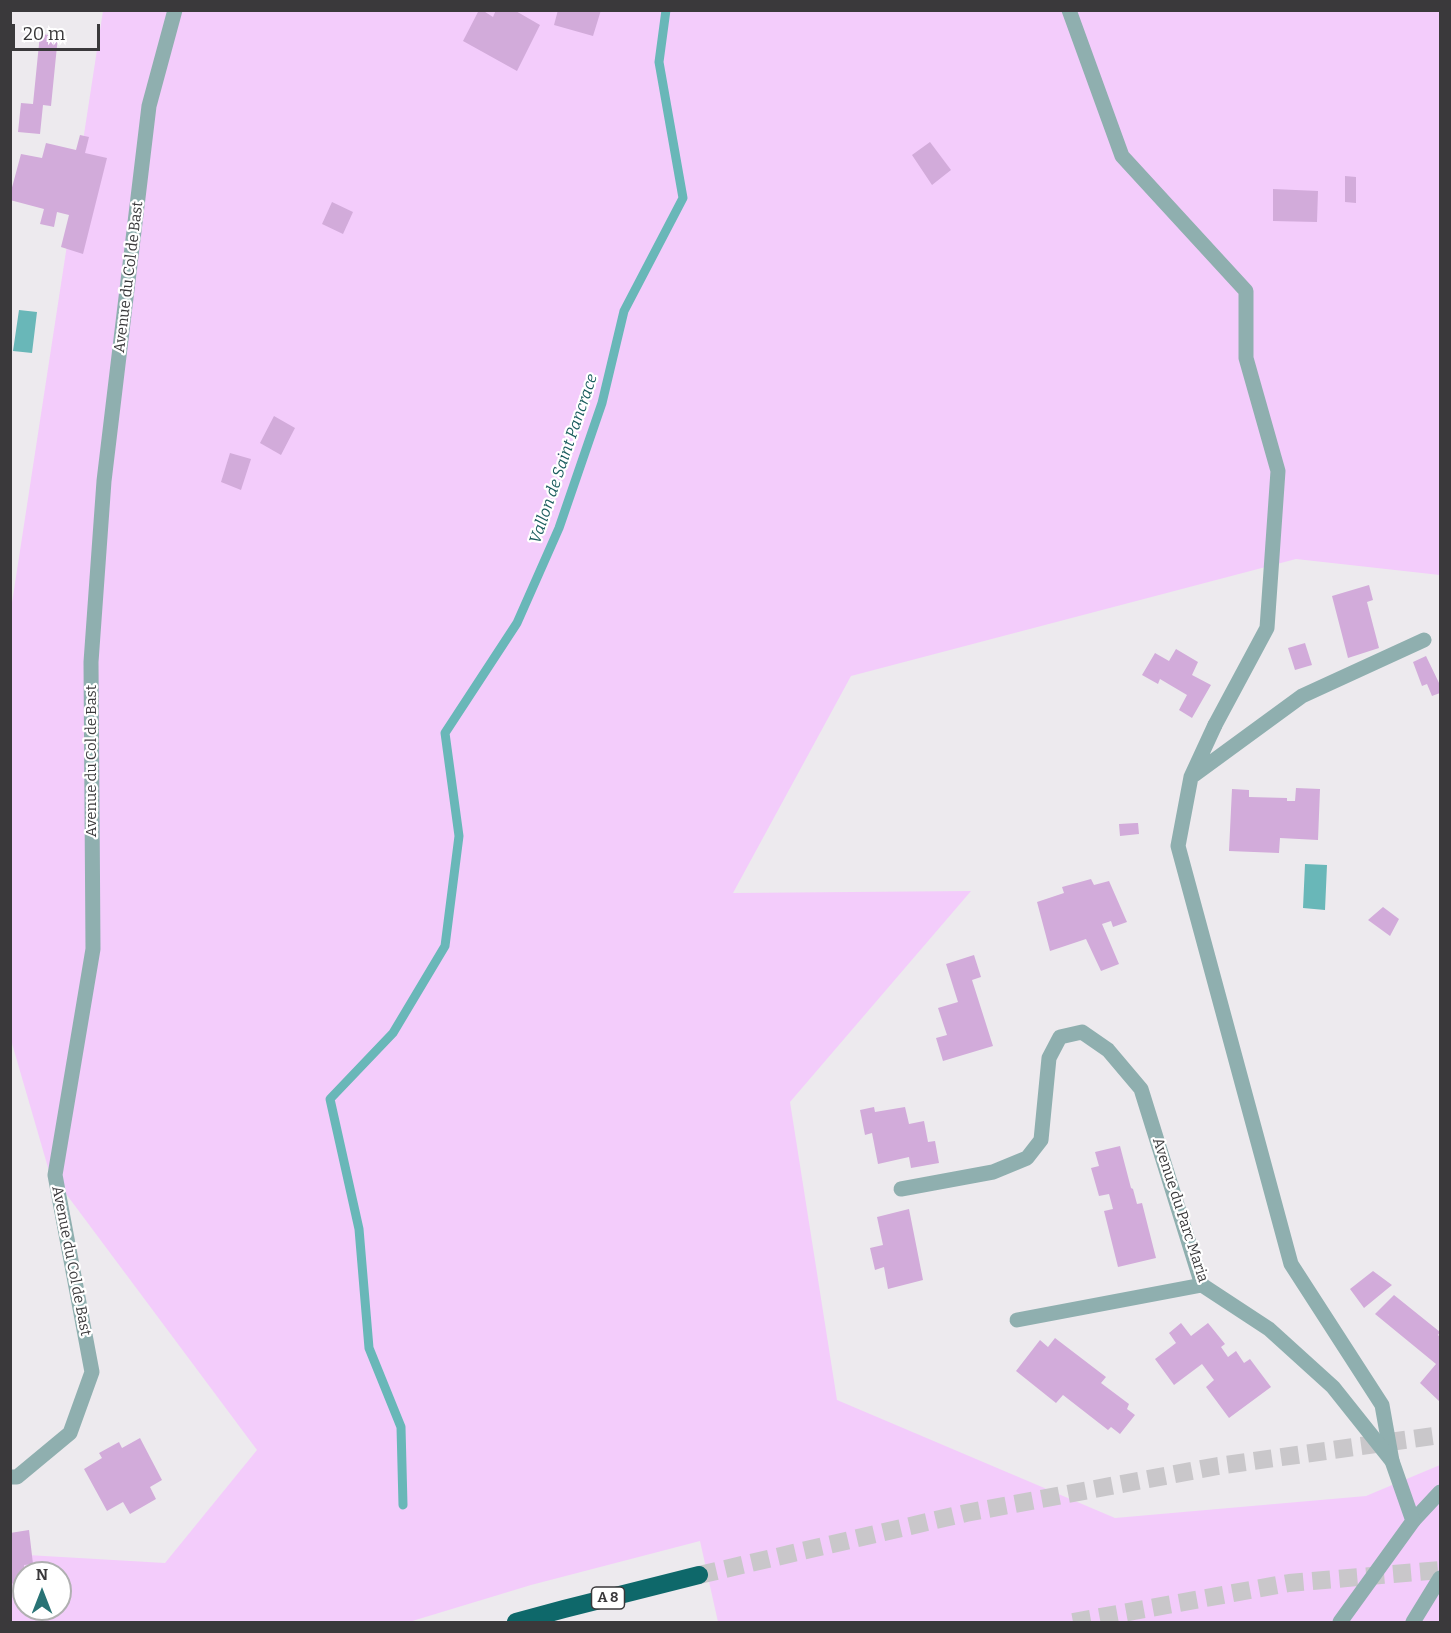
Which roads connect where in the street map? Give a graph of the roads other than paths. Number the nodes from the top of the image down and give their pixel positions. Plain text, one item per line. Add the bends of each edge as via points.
1 (175, 10) edge
2 (1069, 10) edge
3 (1424, 640) dead end
4 (1191, 777) junction
5 (901, 1189) dead end
6 (1202, 1285) junction
7 (1017, 1320) dead end
8 (1392, 1461) junction
9 (10, 1477) edge
10 (1440, 1492) edge
11 (1413, 1521) junction
12 (699, 1575) tunnel mouth
13 (1440, 1578) edge
14 (516, 1623) edge
15 (1340, 1623) edge
16 (1413, 1623) edge

1 - 9 street, Avenue du Col de Bast via 149,106 104,481 92,662 93,949 55,1175 92,1372 70,1433 17,1478
2 - 4 street via 1122,156 1246,291 1246,358 1278,471 1267,628
3 - 4 street via 1302,696
4 - 8 street via 1178,846 1291,1264 1382,1405
5 - 6 street, Avenue du Parc Maria via 993,1172 1027,1158 1041,1140 1049,1058 1060,1037 1082,1032 1108,1050 1141,1089
6 - 7 street
6 - 8 street, Avenue du Parc Maria via 1269,1329 1333,1387
8 - 11 street, Avenue du Parc Maria
10 - 11 street
11 - 15 street
12 - 14 highway, A 8
13 - 16 street

